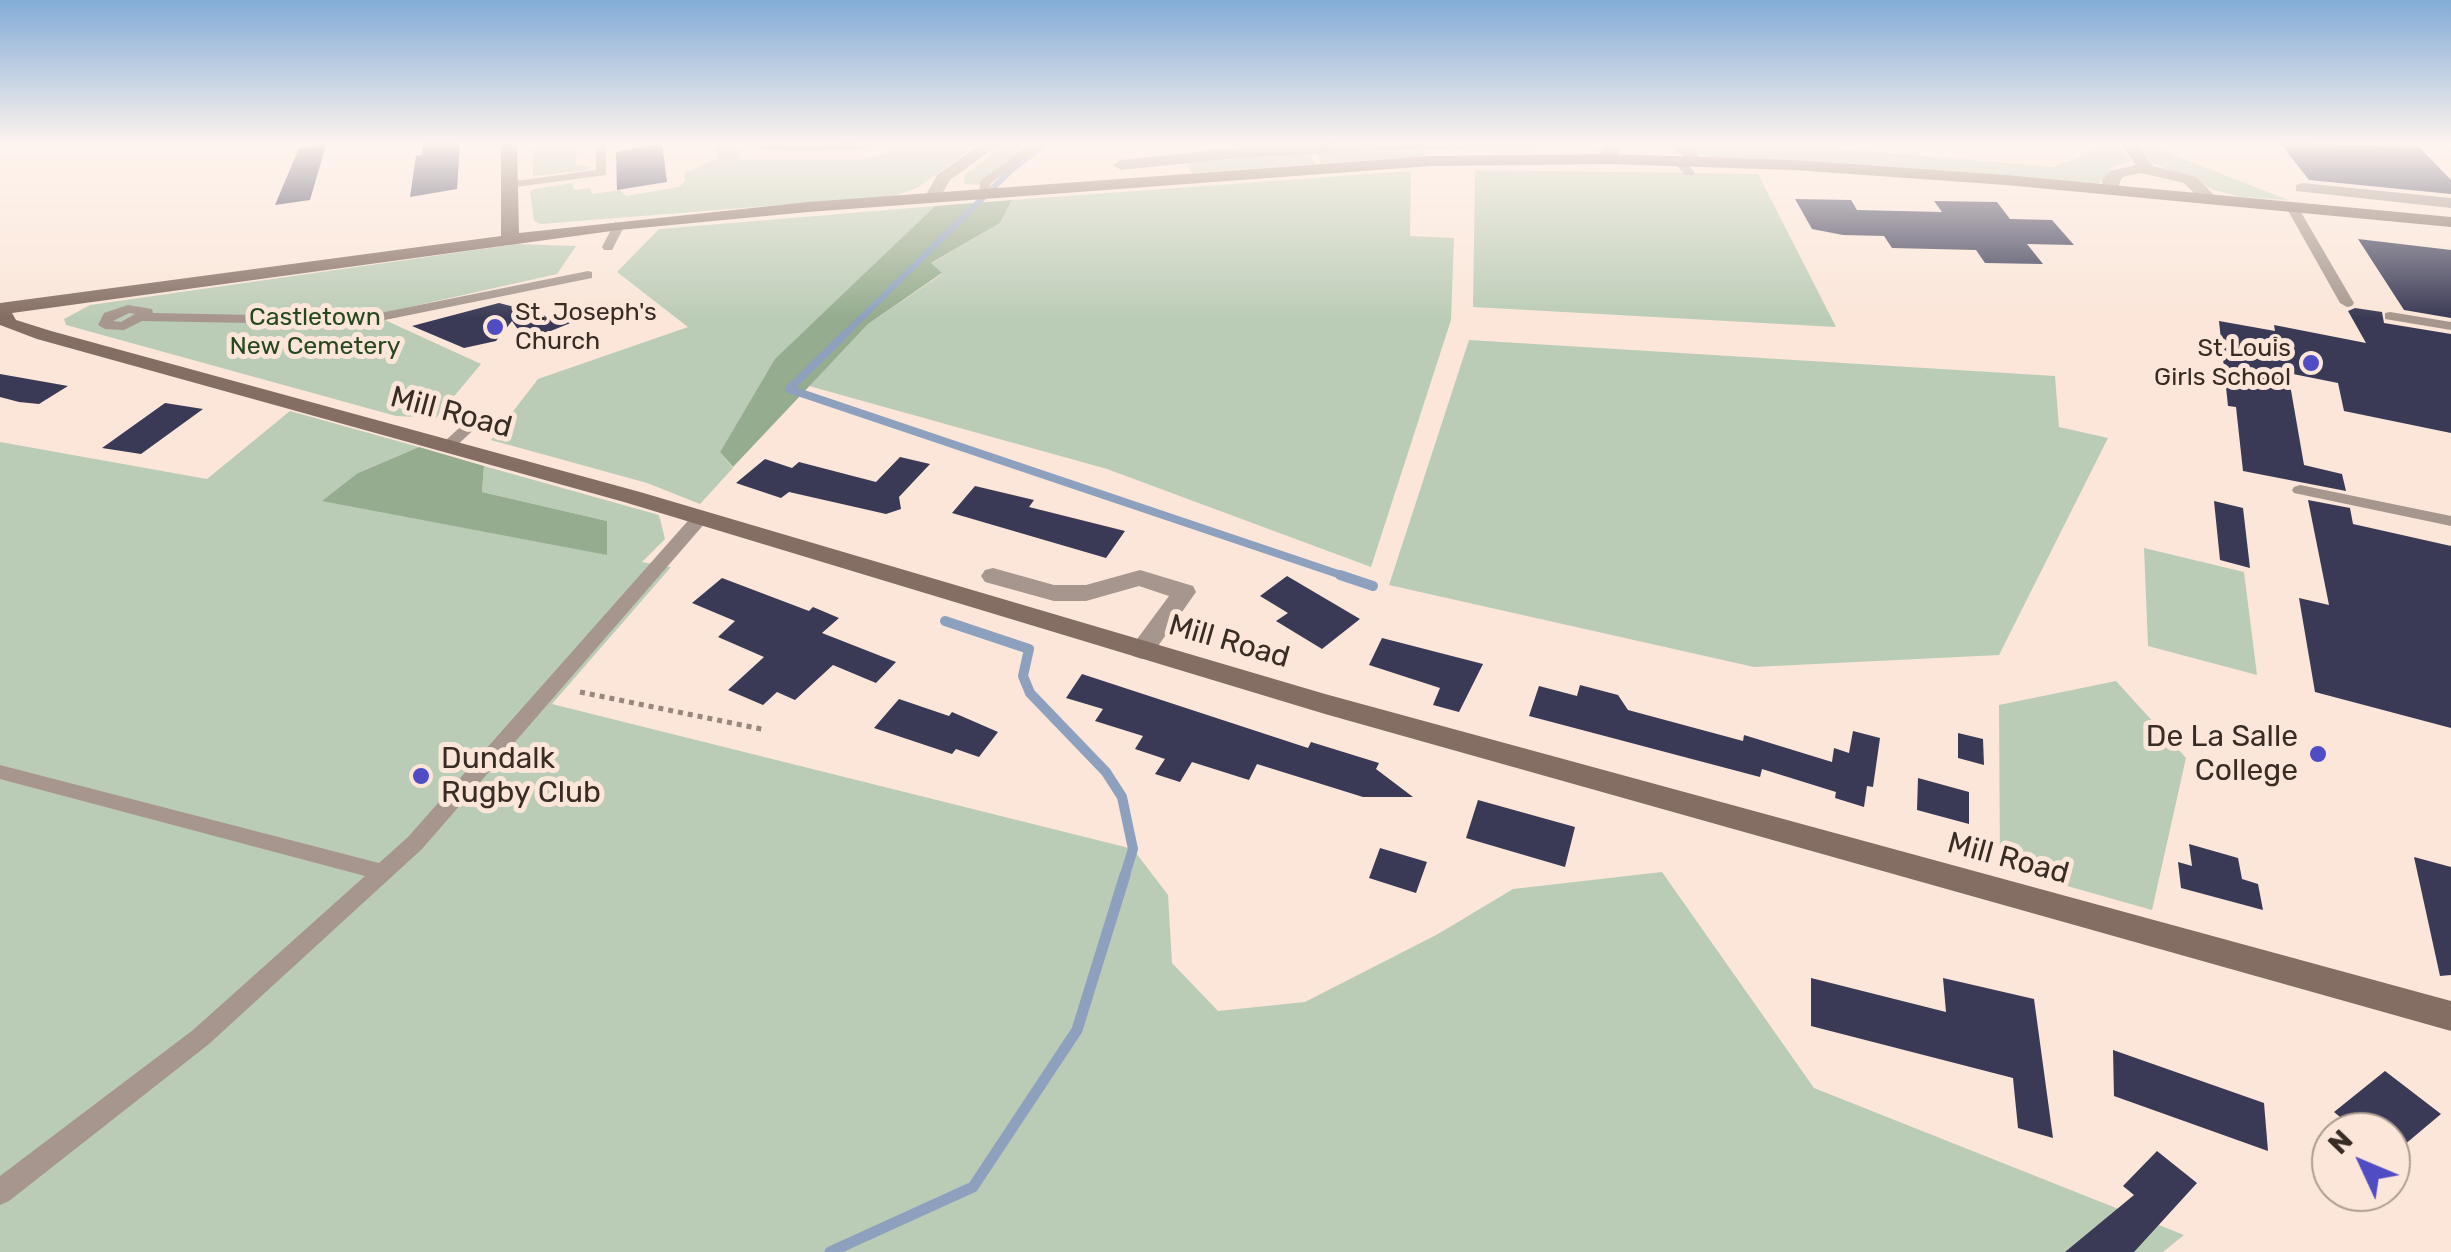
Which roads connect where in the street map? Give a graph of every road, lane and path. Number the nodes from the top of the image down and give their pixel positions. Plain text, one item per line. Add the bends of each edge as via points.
1 (509, 201) edge
2 (892, 201) edge
3 (2228, 201) edge
4 (2384, 201) edge
5 (2292, 207) junction
6 (2398, 218) junction
7 (2451, 222) edge
8 (619, 225) junction
9 (510, 238) junction
10 (608, 247) dead end
11 (588, 275) dead end
12 (2347, 303) dead end
13 (0, 308) edge
14 (2390, 316) dead end
15 (144, 317) dead end
16 (2451, 326) edge
17 (476, 420) dead end
18 (449, 446) junction
19 (2300, 490) dead end
20 (700, 518) junction
21 (2451, 521) edge
22 (993, 576) dead end
23 (1142, 650) junction
24 (552, 686) junction
25 (766, 730) dead end
26 (0, 772) edge
27 (383, 872) junction
28 (2451, 1016) edge
29 (0, 1192) edge

1 - 9 street
2 - 8 street
3 - 5 street
4 - 6 street
5 - 6 street
5 - 12 lane
6 - 7 street
8 - 9 street
8 - 10 lane
9 - 13 street
11 - 15 lane via 360,320
13 - 18 street, Mill Road via 9,324 44,335
14 - 16 lane
17 - 18 lane
18 - 20 street, Mill Road
19 - 21 lane
20 - 23 street, Mill Road
20 - 24 lane
22 - 23 street via 1054,594 1140,578 1184,592
23 - 28 street, Mill Road
24 - 25 path
24 - 27 lane
26 - 27 lane
27 - 29 lane via 201,1037

